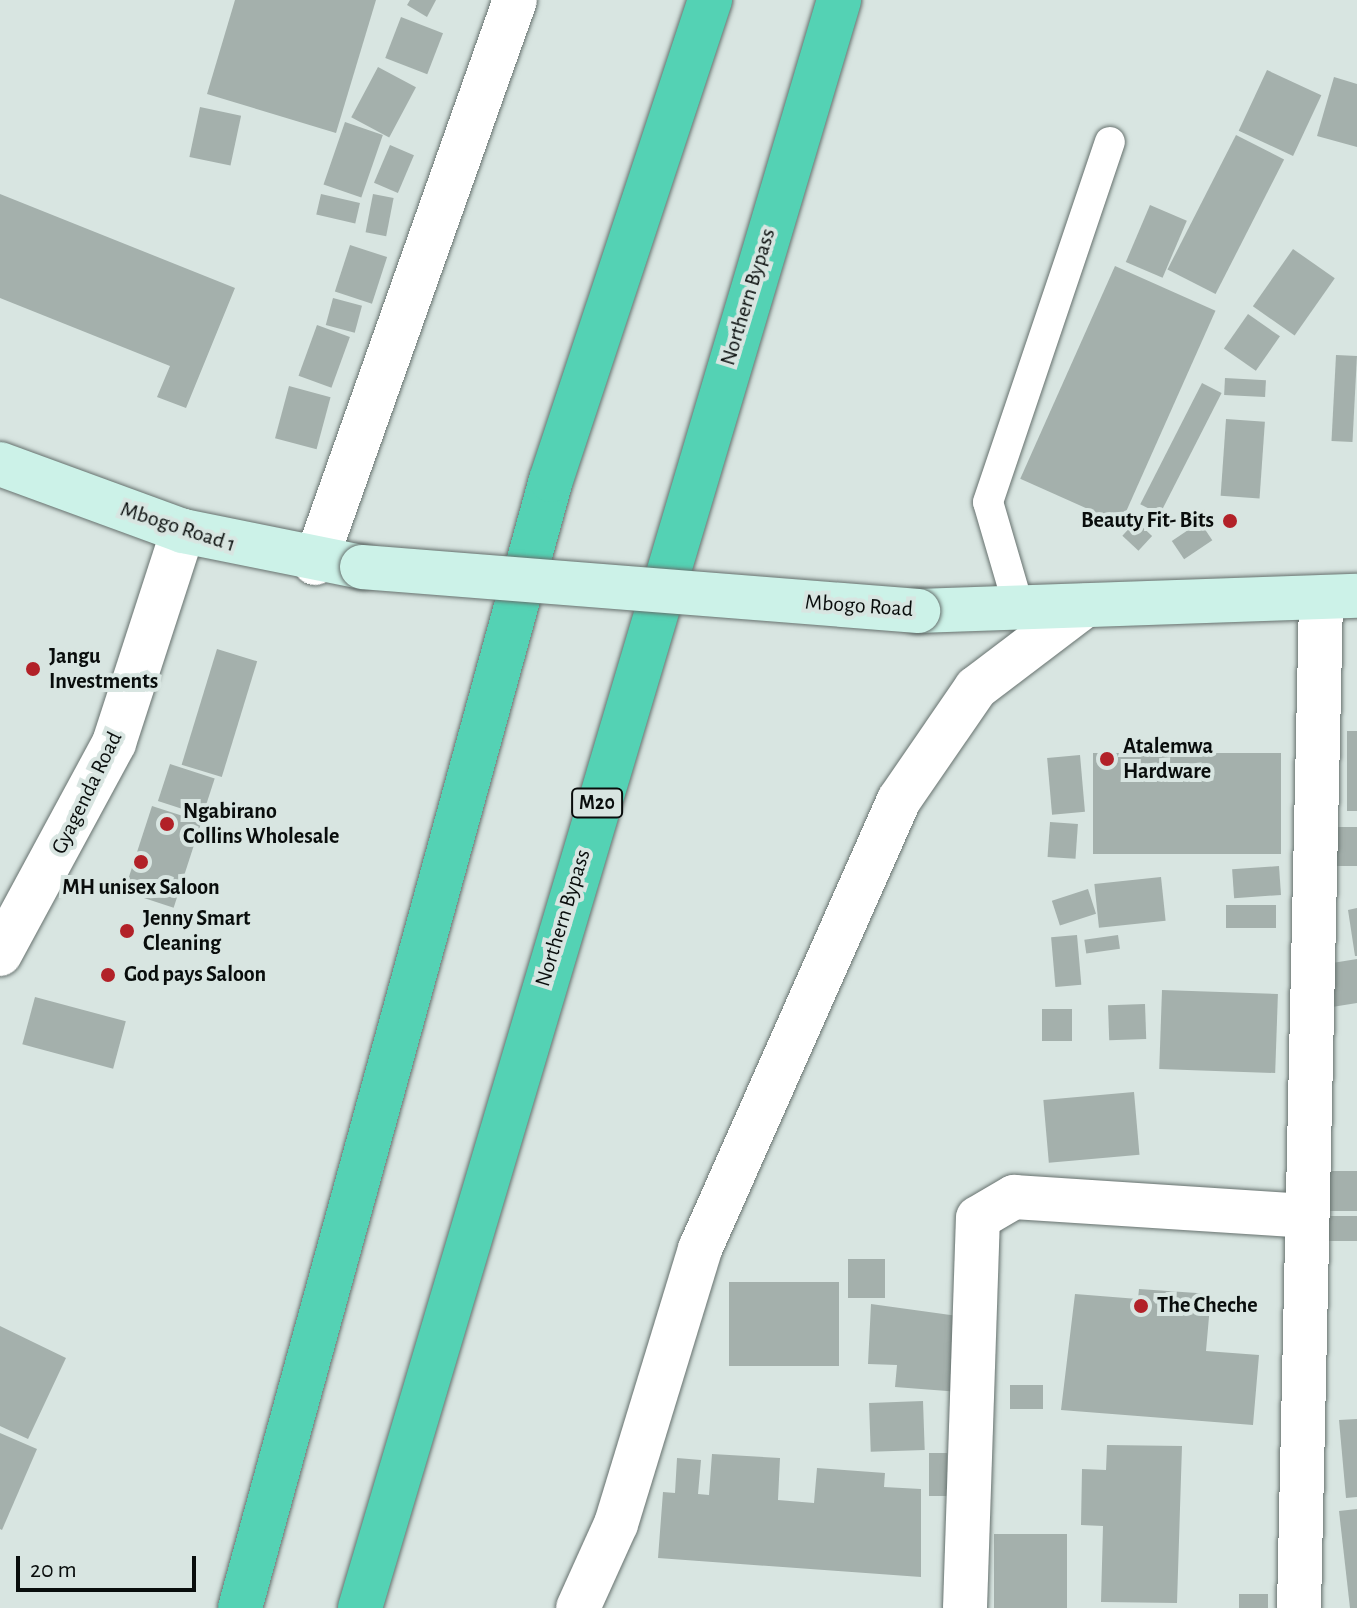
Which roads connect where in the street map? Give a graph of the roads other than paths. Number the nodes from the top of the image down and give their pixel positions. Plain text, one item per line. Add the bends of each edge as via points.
1 (515, 0) edge
2 (710, 0) edge
3 (839, 0) edge
4 (1110, 142) dead end
5 (0, 464) edge
6 (183, 531) junction
7 (315, 563) junction
8 (362, 567) joint
9 (1339, 597) edge
10 (1084, 606) junction
11 (1019, 608) junction
12 (0, 954) edge
13 (1305, 1216) junction
14 (240, 1608) edge
15 (360, 1608) edge
16 (578, 1608) edge
17 (965, 1608) edge
18 (1299, 1608) edge

1 - 7 street
2 - 14 highway via 551,480
3 - 15 highway, Northern Bypass / M20
4 - 11 lane via 988,502
5 - 6 main road, Mbogo Road 1
6 - 7 main road, Mbogo Road 1
6 - 12 street, Gyagenda Road via 114,743
7 - 8 main road, Mbogo Road 1
8 - 11 main road, Mbogo Road, bridge via 918,611
9 - 10 main road, Mbogo Road
9 - 13 street
10 - 11 main road, Mbogo Road
10 - 16 street via 976,688 899,800 700,1249 616,1524
13 - 17 street via 1014,1197 978,1218
13 - 18 street

